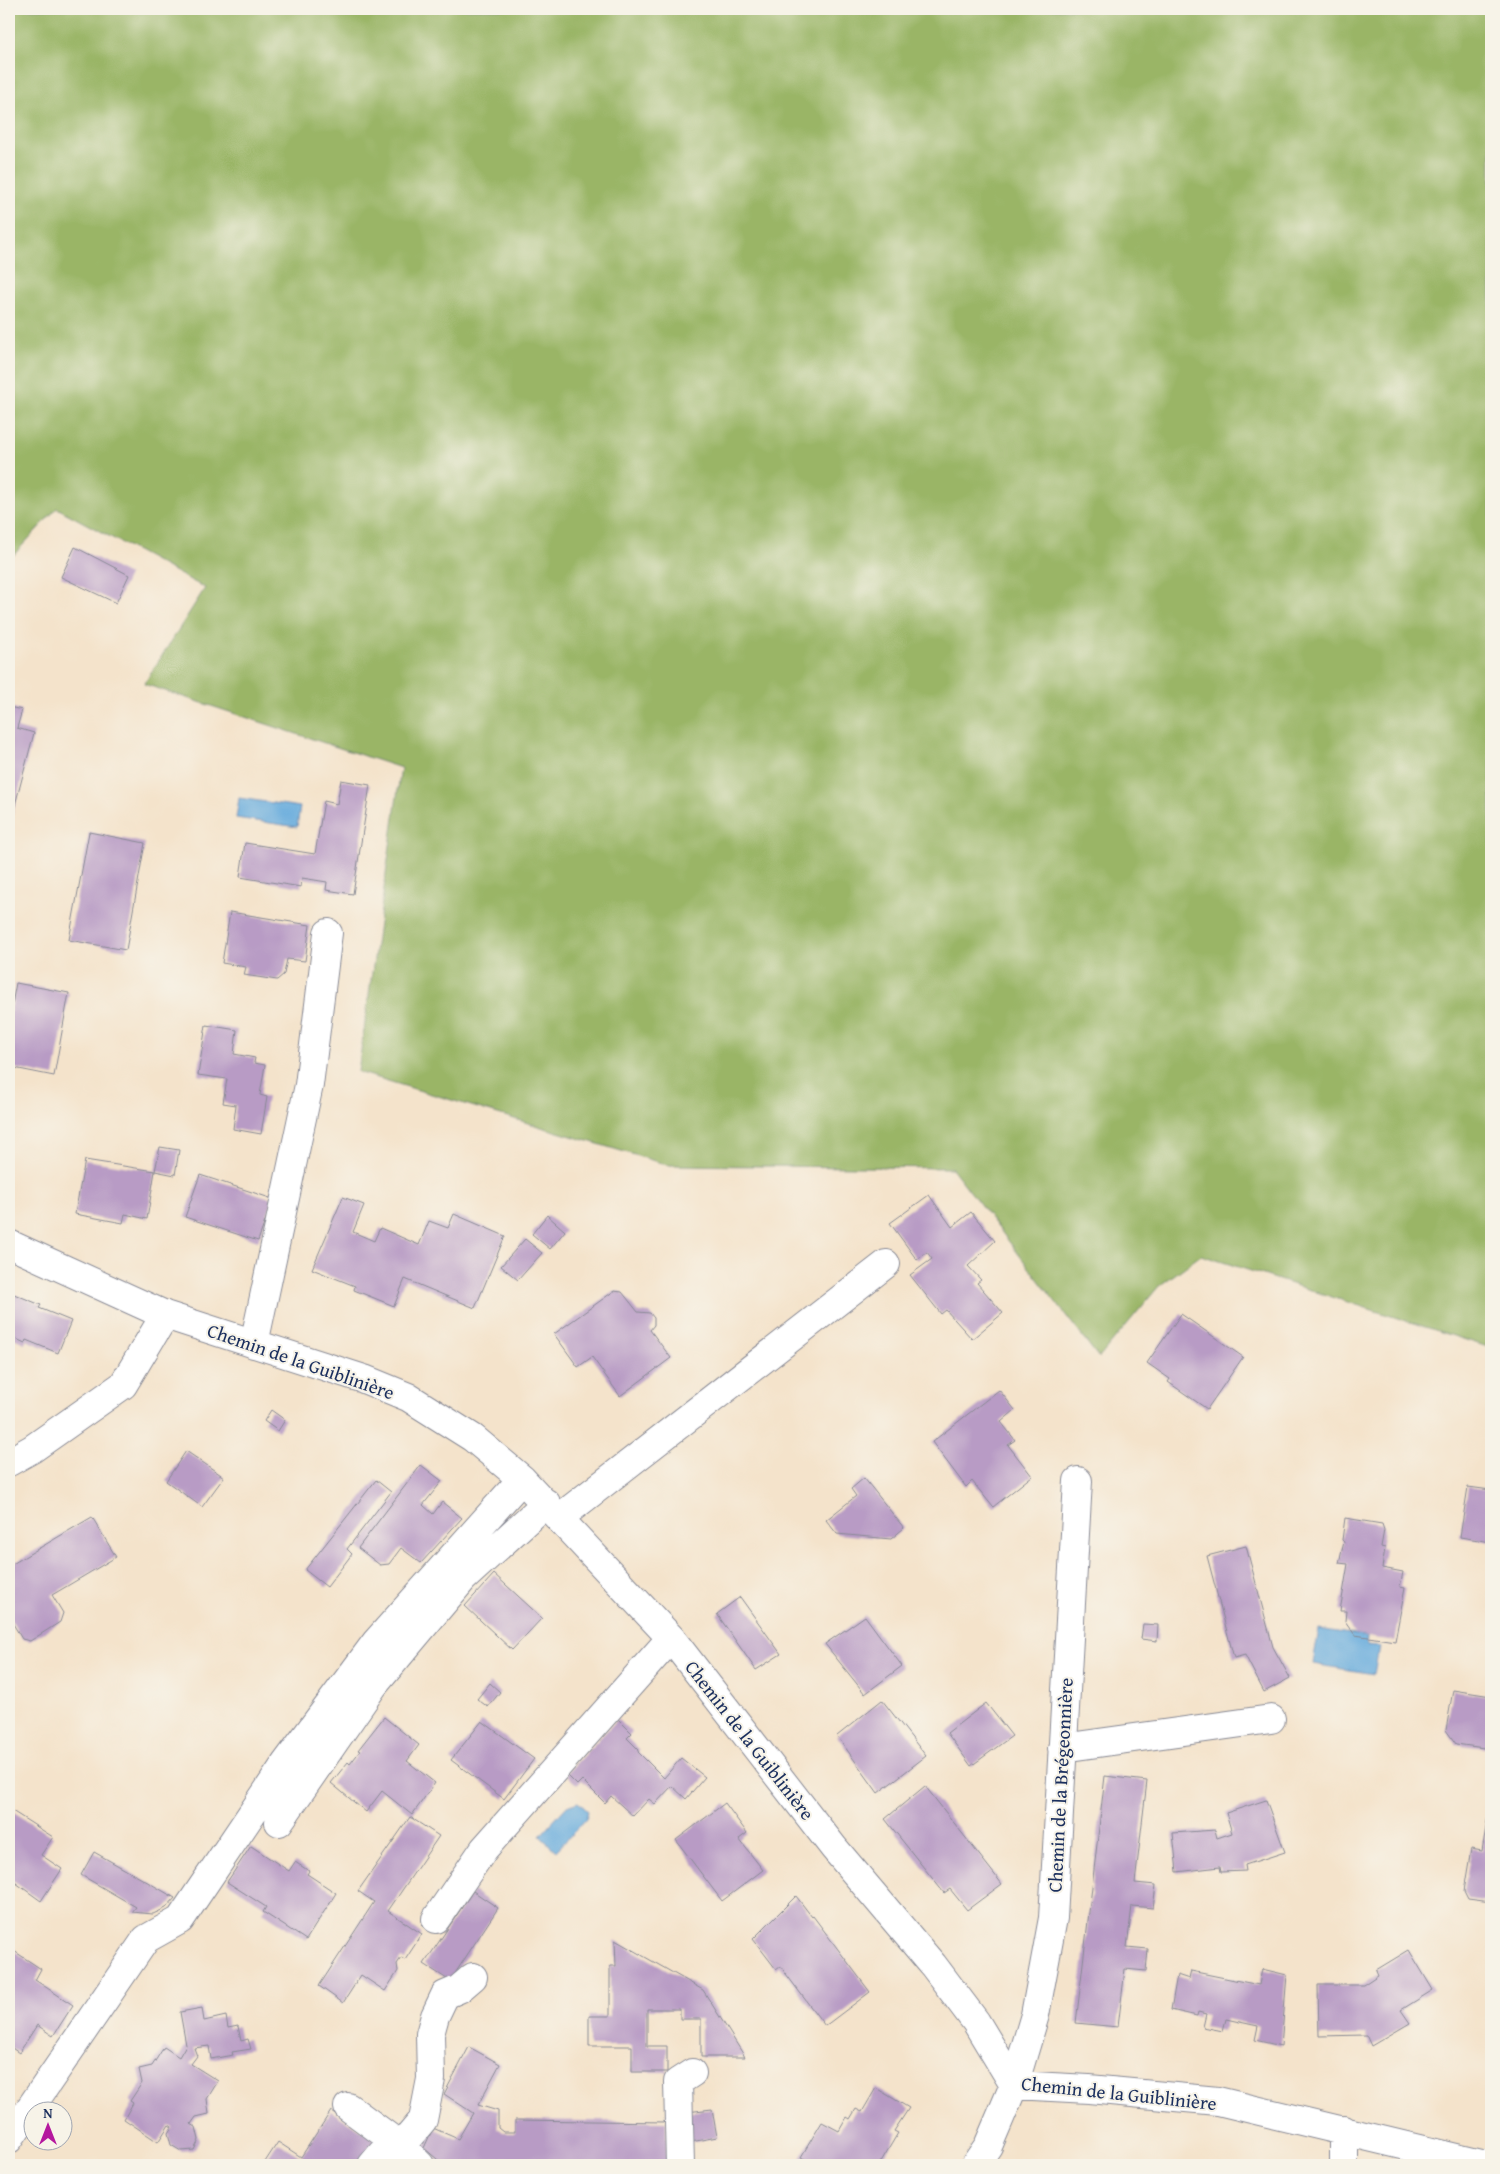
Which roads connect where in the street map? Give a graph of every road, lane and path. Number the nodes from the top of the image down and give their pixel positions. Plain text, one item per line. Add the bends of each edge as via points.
1 (328, 933) dead end
2 (9, 1244) edge
3 (886, 1264) dead end
4 (165, 1315) junction
5 (254, 1344) junction
6 (9, 1462) edge
7 (522, 1479) junction
8 (1078, 1481) dead end
9 (553, 1511) junction
10 (671, 1638) junction
11 (1271, 1719) dead end
12 (1062, 1748) junction
13 (279, 1822) dead end
14 (436, 1919) dead end
15 (473, 1977) dead end
16 (692, 2073) dead end
17 (1014, 2085) junction
18 (348, 2107) dead end
19 (1344, 2130) junction
20 (9, 2139) edge
21 (401, 2146) junction
22 (372, 2165) edge
23 (420, 2165) edge
24 (680, 2165) edge
25 (975, 2165) edge
26 (1344, 2165) edge
27 (1486, 2165) edge

1 - 5 street via 309,1086
2 - 4 street, Chemin de la Guiblinière
3 - 9 street
4 - 5 street, Chemin de la Guiblinière
4 - 6 street via 123,1385 32,1450
5 - 7 street, Chemin de la Guiblinière via 364,1379 408,1398 473,1438
7 - 9 street, Chemin de la Guiblinière
7 - 20 street via 376,1642 286,1763 180,1920 146,1939
8 - 12 street, Chemin de la Brégeonnière
9 - 10 street, Chemin de la Guiblinière
9 - 13 street via 463,1579 374,1685
10 - 14 street via 490,1841
10 - 17 street, Chemin de la Guiblinière via 834,1848 933,1965 976,2022
11 - 12 street
12 - 17 street, Chemin de la Brégeonnière via 1053,1918 1035,2015
15 - 21 street via 445,1996 435,2016 430,2034 432,2079 423,2120
16 - 24 street via 678,2082
17 - 19 street, Chemin de la Guiblinière via 1218,2101
17 - 25 street, Chemin de la Brégeonnière via 988,2146
18 - 21 street
19 - 26 street
19 - 27 street, Chemin de la Guiblinière
21 - 22 street via 382,2153
21 - 23 street

